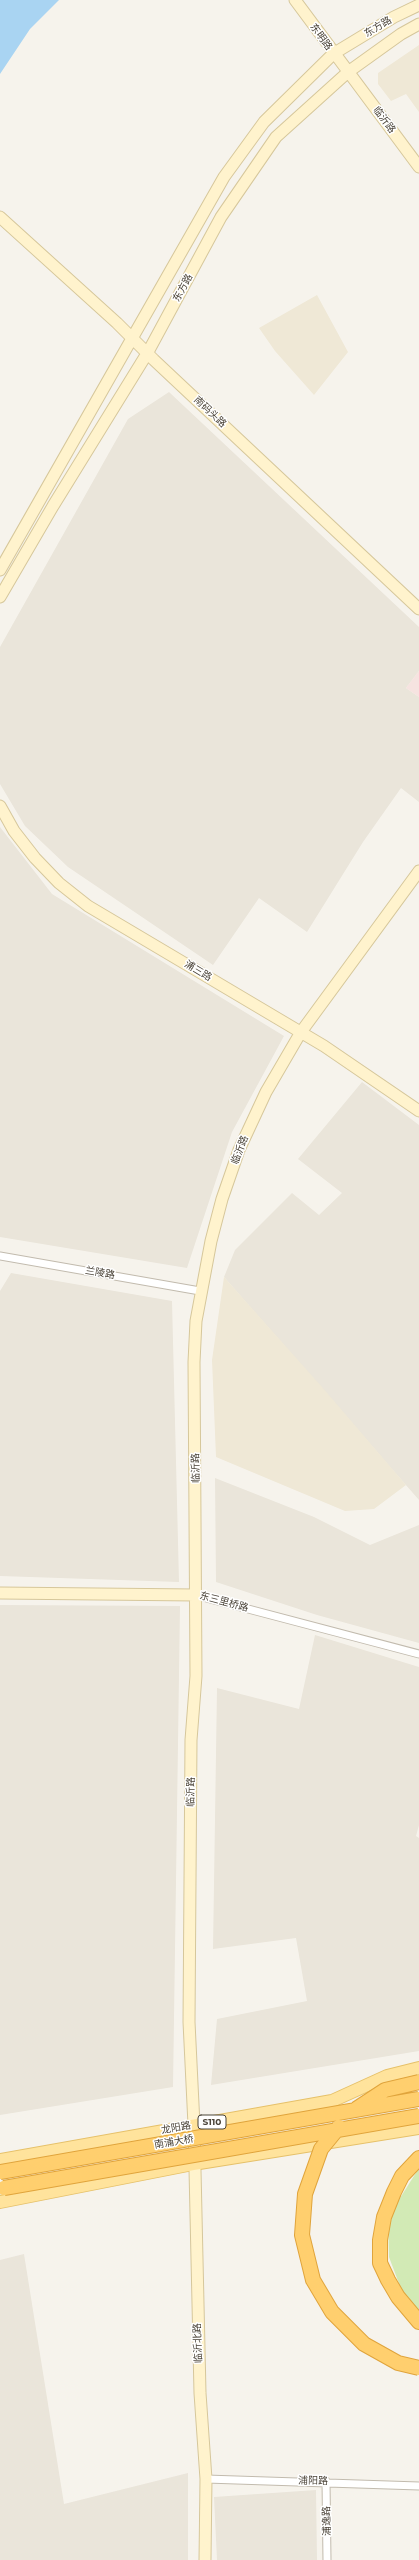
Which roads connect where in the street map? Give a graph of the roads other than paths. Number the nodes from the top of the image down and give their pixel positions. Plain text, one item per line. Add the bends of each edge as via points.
1 (295, 0) edge
2 (419, 5) edge
3 (419, 24) edge
4 (333, 54) junction
5 (348, 72) junction
6 (419, 167) edge
7 (0, 217) edge
8 (132, 338) junction
9 (148, 352) junction
10 (0, 570) edge
11 (0, 597) edge
12 (419, 609) edge
13 (0, 806) edge
14 (419, 871) edge
15 (301, 1032) junction
16 (419, 1111) edge
17 (0, 1256) edge
18 (200, 1291) junction
19 (0, 1593) edge
20 (195, 1595) junction
21 (419, 1654) edge
22 (419, 2068) edge
23 (419, 2082) edge
24 (419, 2099) edge
25 (419, 2116) edge
26 (194, 2125) junction
27 (419, 2128) edge
28 (419, 2158) edge
29 (0, 2160) edge
30 (193, 2164) junction
31 (0, 2172) edge
32 (2, 2188) edge
33 (0, 2202) edge
34 (419, 2322) edge
35 (419, 2368) edge
36 (206, 2479) junction
37 (326, 2481) junction
38 (419, 2486) edge
39 (205, 2560) edge
40 (327, 2560) edge

1 - 4 street, 东明路
2 - 4 street, 东方路
3 - 5 street, 东方路
4 - 5 street, 东明路
4 - 8 street, 东方路 via 264,122 224,177
5 - 6 street, 临沂路
5 - 9 street, 东方路 via 276,137 222,217
7 - 8 street, 南码头路
8 - 9 street, 南码头路
8 - 10 street, 东方路
9 - 11 street, 东方路 via 52,506
9 - 12 street, 南码头路
13 - 15 street, 浦三路 via 28,849 47,871 73,894 104,916
14 - 15 street, 临沂路
15 - 16 street, 浦三路
15 - 18 street, 临沂路 via 266,1092 239,1150 216,1220
17 - 18 street, 兰陵路
18 - 20 street, 临沂路 via 194,1362
19 - 20 street, 东三里桥路
20 - 21 street, 东三里桥路
20 - 26 street, 临沂路 via 188,2022
22 - 26 main road, 龙阳路 / S110 via 387,2076 332,2101
23 - 35 highway, bridge via 385,2090 366,2101 335,2132 321,2149 305,2194 302,2217 302,2235 313,2280 332,2312 364,2344 398,2362
24 - 31 highway, 南浦大桥, bridge
25 - 32 highway, 南浦大桥, bridge
26 - 29 main road, 龙阳路 / S110
26 - 30 street, 临沂北路
27 - 30 main road
28 - 34 highway via 402,2176 384,2217 380,2263 398,2296
30 - 33 main road
30 - 36 street, 临沂北路 via 200,2393
36 - 37 street, 浦阳路
36 - 39 street, 临沂北路
37 - 38 street, 浦阳路
37 - 40 street, 浦逸路

